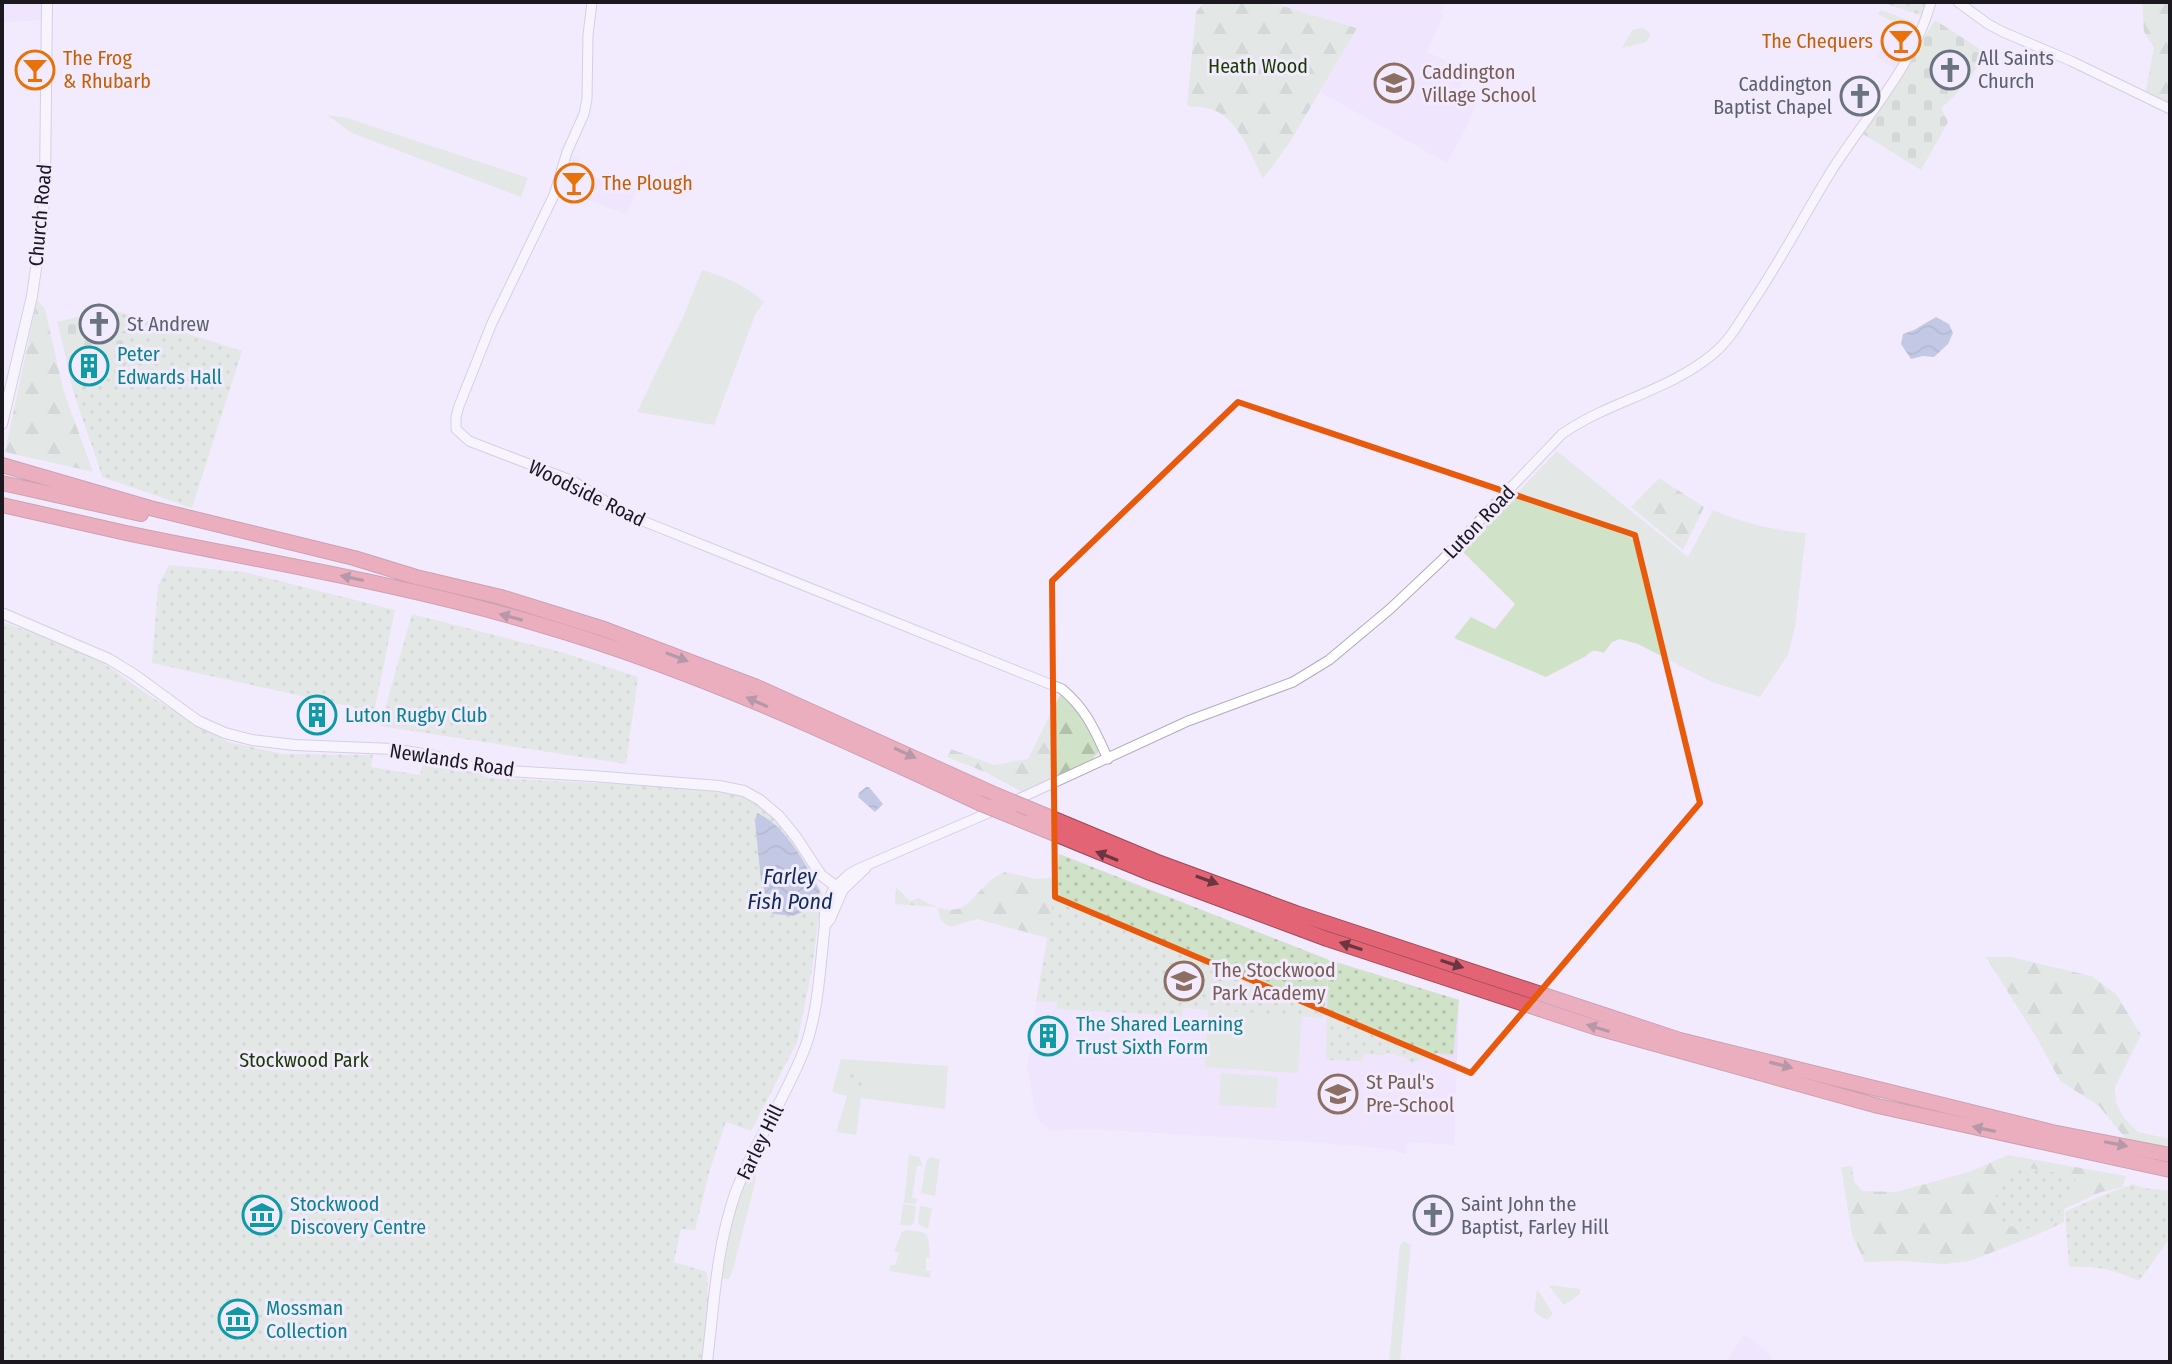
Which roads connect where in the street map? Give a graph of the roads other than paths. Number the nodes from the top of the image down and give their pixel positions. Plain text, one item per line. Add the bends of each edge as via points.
1 (47, 2) edge
2 (592, 2) edge
3 (1931, 2) edge
4 (1958, 2) edge
5 (2170, 109) edge
6 (2, 424) edge
7 (6, 466) edge
8 (4, 484) edge
9 (2, 505) edge
10 (2, 512) edge
11 (125, 533) junction
12 (395, 571) junction
13 (2, 613) edge
14 (1108, 759) junction
15 (821, 875) junction
16 (839, 889) junction
17 (827, 902) junction
18 (825, 925) junction
19 (2170, 1155) edge
20 (2170, 1170) edge
21 (707, 1362) edge

1 - 6 main road, Church Road via 42,227
2 - 14 street, Woodside Road via 584,114 554,195 459,406 456,429 469,441 573,481 628,515 1062,689 1089,717
3 - 14 street, Luton Road via 1901,68 1831,171 1775,270 1729,339 1712,355 1562,434 1442,560 1329,660 1293,682 1188,721
4 - 5 street via 2003,32
7 - 12 highway
8 - 12 highway
9 - 11 highway
10 - 11 highway
20 -> 11 highway, bridge via 1878,1106 1594,1027 1327,939 979,803 747,697 541,625 356,579
12 -> 19 highway, bridge via 604,629 757,687 1155,861 1680,1040 2052,1132
13 - 15 main road, Newlands Road via 109,659 198,721 252,740 393,749 492,770 744,791 779,816
14 - 16 street, Luton Road via 868,865
15 - 16 main road, Newlands Road
15 - 17 main road
16 - 17 main road, Farley Hill
16 - 18 main road, Farley Hill
17 - 18 main road, Farley Hill
18 - 21 main road, Farley Hill via 807,1043 746,1165 727,1221 714,1283

